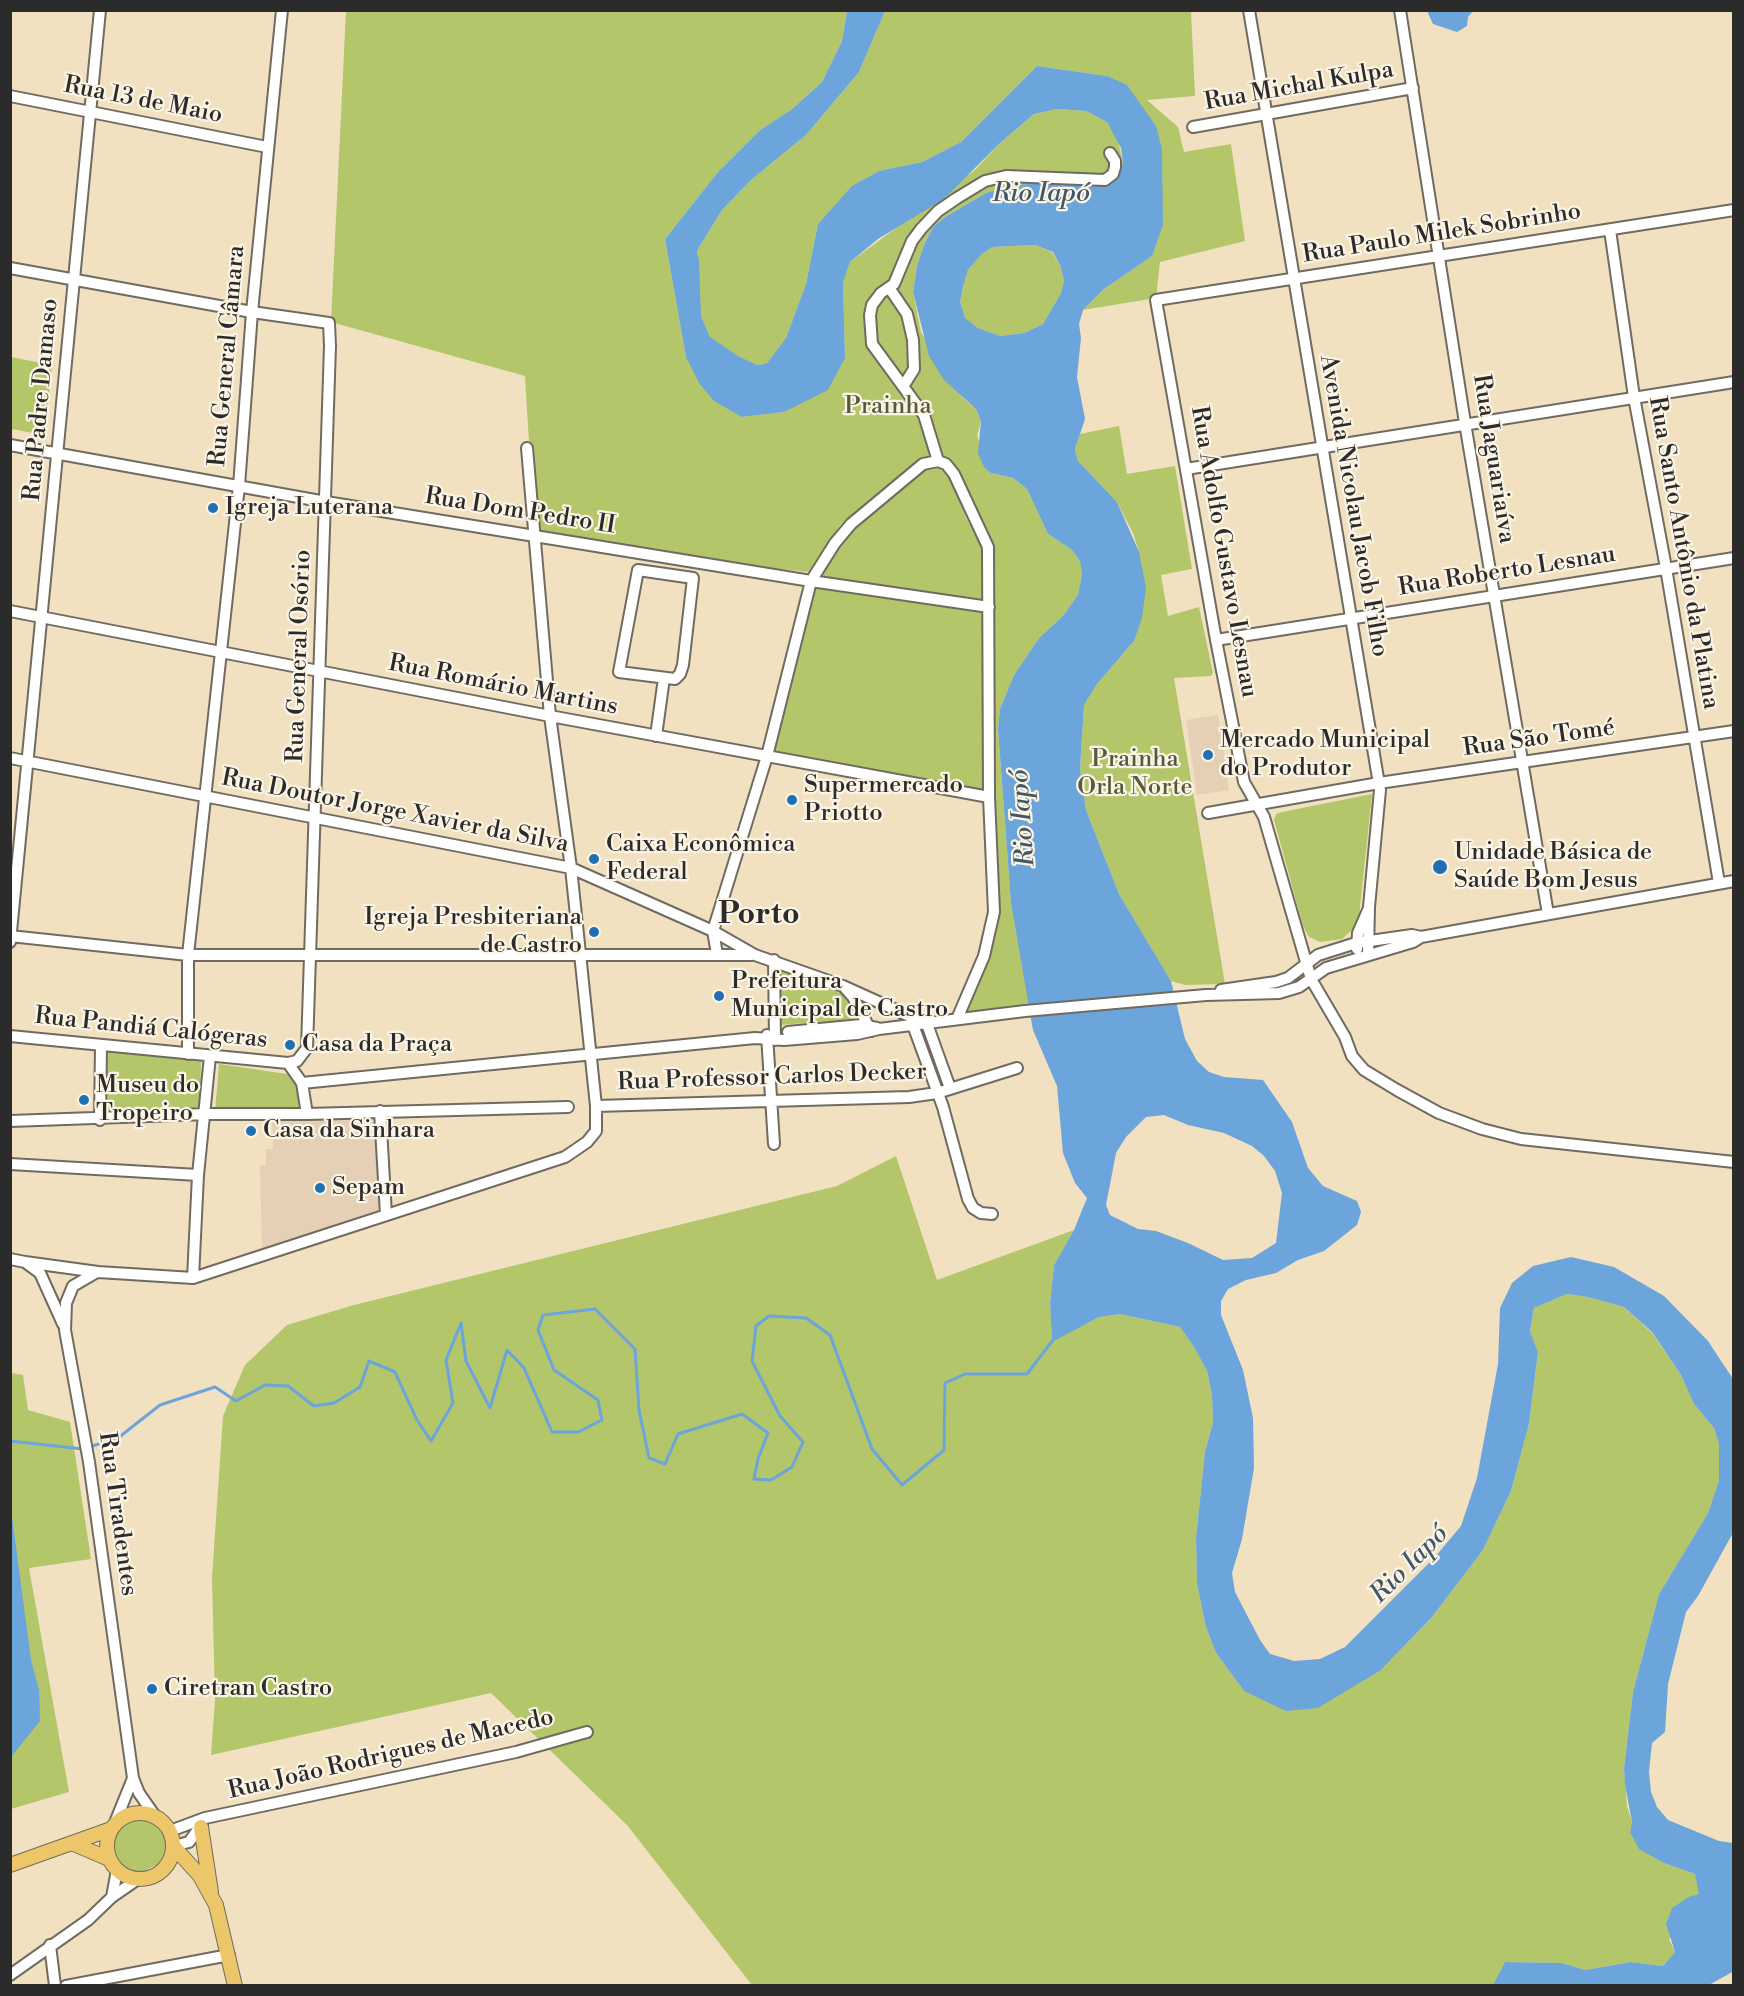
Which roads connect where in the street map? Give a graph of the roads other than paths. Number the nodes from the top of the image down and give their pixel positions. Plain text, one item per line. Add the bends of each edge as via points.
1 (100, 10) edge
2 (282, 10) edge
3 (1249, 10) edge
4 (1400, 10) edge
5 (1413, 88) junction
6 (10, 96) edge
7 (1266, 113) junction
8 (90, 114) junction
9 (1193, 127) dead end
10 (267, 147) junction
11 (1110, 153) dead end
12 (1734, 210) edge
13 (1610, 230) junction
14 (1440, 256) junction
15 (10, 267) edge
16 (1293, 278) junction
17 (74, 279) junction
18 (890, 289) junction
19 (1156, 300) joint
20 (252, 312) junction
21 (1734, 382) edge
22 (904, 385) junction
23 (1634, 397) junction
24 (1465, 423) junction
25 (10, 445) edge
26 (1322, 447) junction
27 (526, 448) dead end
28 (57, 454) junction
29 (938, 461) junction
30 (1186, 470) junction
31 (239, 486) junction
32 (326, 502) junction
33 (533, 535) junction
34 (1734, 558) edge
35 (1666, 567) junction
36 (811, 581) junction
37 (1494, 596) junction
38 (989, 607) junction
39 (10, 611) edge
40 (42, 618) junction
41 (1351, 619) junction
42 (1216, 640) junction
43 (222, 653) junction
44 (320, 672) junction
45 (664, 678) junction
46 (550, 716) junction
47 (1734, 731) edge
48 (656, 736) junction
49 (1694, 737) junction
50 (767, 756) junction
51 (10, 758) edge
52 (28, 761) junction
53 (1521, 763) junction
54 (1379, 783) junction
55 (204, 795) junction
56 (989, 797) junction
57 (1257, 807) junction
58 (1208, 813) dead end
59 (315, 817) junction
60 (571, 867) junction
61 (1734, 881) edge
62 (1719, 883) junction
63 (1548, 914) junction
64 (713, 931) junction
65 (11, 936) edge
66 (1421, 937) junction
67 (10, 942) edge
68 (732, 942) junction
69 (1362, 943) junction
70 (311, 954) junction
71 (717, 954) junction
72 (188, 955) junction
73 (731, 955) junction
74 (755, 955) junction
75 (580, 956) junction
76 (1363, 956) junction
77 (774, 960) junction
78 (1305, 963) junction
79 (1311, 979) junction
80 (843, 986) junction
81 (1206, 995) junction
82 (889, 1007) junction
83 (957, 1019) junction
84 (927, 1024) junction
85 (914, 1025) junction
86 (876, 1029) junction
87 (10, 1036) edge
88 (771, 1037) junction
89 (101, 1046) junction
90 (188, 1054) junction
91 (590, 1054) junction
92 (210, 1056) junction
93 (288, 1063) junction
94 (1017, 1068) dead end
95 (302, 1083) junction
96 (950, 1088) junction
97 (937, 1093) junction
98 (770, 1100) junction
99 (596, 1106) junction
100 (568, 1107) dead end
101 (380, 1112) junction
102 (206, 1114) junction
103 (307, 1114) junction
104 (100, 1120) junction
105 (10, 1121) edge
106 (774, 1144) dead end
107 (1734, 1162) edge
108 (10, 1164) edge
109 (198, 1175) junction
110 (992, 1214) dead end
111 (386, 1215) junction
112 (10, 1259) edge
113 (25, 1262) junction
114 (98, 1272) junction
115 (193, 1278) junction
116 (65, 1330) junction
117 (586, 1732) dead end
118 (133, 1778) junction
119 (155, 1816) junction
120 (197, 1826) junction
121 (113, 1827) junction
122 (170, 1830) junction
123 (74, 1844) junction
124 (173, 1846) junction
125 (113, 1864) junction
126 (10, 1865) edge
127 (156, 1876) junction
128 (200, 1876) junction
129 (138, 1879) junction
130 (211, 1894) junction
131 (112, 1897) junction
132 (50, 1945) junction
133 (229, 1955) junction
134 (10, 1975) edge
135 (55, 1986) edge
136 (66, 1986) edge
137 (235, 1986) edge

1 - 8 street, Rua Padre Damaso
2 - 10 street, Rua General Câmara
3 - 7 street, Avenida Nicolau Jacob Filho
4 - 5 street, Rua Jaguariaíva
5 - 7 street, Rua Michal Kulpa
5 - 14 street, Rua Jaguariaíva
6 - 8 street, Rua 13 de Maio
7 - 9 street, Rua Michal Kulpa
7 - 16 street, Avenida Nicolau Jacob Filho
8 - 10 street, Rua 13 de Maio
8 - 17 street, Rua Padre Damaso
10 - 20 street, Rua General Câmara
11 - 18 street via 1115,167 1105,180 1006,176 985,181 966,192 938,211 921,229
12 - 13 street, Rua Paulo Milek Sobrinho
13 - 14 street, Rua Paulo Milek Sobrinho
13 - 23 street, Rua Santo Antônio da Platina
14 - 16 street, Rua Paulo Milek Sobrinho
14 - 24 street, Rua Jaguariaíva
15 - 17 street
16 - 19 street, Rua Paulo Milek Sobrinho
16 - 26 street, Avenida Nicolau Jacob Filho
17 - 20 street
17 - 28 street, Rua Padre Damaso
18 - 22 street via 907,314 913,340 914,369
18 - 22 street via 872,305 871,333 877,352
19 - 30 street, Rua Adolfo Gustavo Lesnau
20 - 31 street, Rua General Câmara
20 - 32 street, Rua General Osório via 329,322
21 - 23 street
22 - 29 street via 924,415
23 - 24 street
23 - 35 street, Rua Santo Antônio da Platina
24 - 26 street
24 - 37 street, Rua Jaguariaíva
25 - 28 street, Rua Dom Pedro II
26 - 30 street
26 - 41 street, Avenida Nicolau Jacob Filho
27 - 33 street
28 - 31 street, Rua Dom Pedro II
28 - 40 street, Rua Padre Damaso
29 - 36 street via 911,472 844,531
29 - 38 street via 954,474 988,547
30 - 42 street, Rua Adolfo Gustavo Lesnau
31 - 32 street, Rua Dom Pedro II
31 - 43 street, Rua General Câmara
32 - 33 street, Rua Dom Pedro II
32 - 44 street, Rua General Osório
33 - 36 street, Rua Dom Pedro II
33 - 46 street
34 - 35 street, Rua Roberto Lesnau
35 - 37 street, Rua Roberto Lesnau
35 - 49 street, Rua Santo Antônio da Platina
36 - 38 street, Rua Dom Pedro II
36 - 50 street
37 - 41 street, Rua Roberto Lesnau
37 - 53 street, Rua Jaguariaíva
38 - 56 street
39 - 40 street, Rua Romário Martins
40 - 43 street, Rua Romário Martins
40 - 52 street, Rua Padre Damaso
41 - 42 street, Rua Roberto Lesnau
41 - 54 street, Avenida Nicolau Jacob Filho
42 - 57 street, Rua Adolfo Gustavo Lesnau via 1244,782
43 - 44 street, Rua Romário Martins
43 - 55 street, Rua General Câmara
44 - 46 street, Rua Romário Martins
44 - 59 street, Rua General Osório
45 - 45 street via 619,672 638,570 693,578 683,665 675,679
45 - 48 street
46 - 48 street, Rua Romário Martins
46 - 60 street
47 - 49 street, Rua São Tomé
48 - 50 street, Rua Romário Martins
49 - 53 street, Rua São Tomé
49 - 62 street, Rua Santo Antônio da Platina
50 - 56 street, Rua Romário Martins
50 - 64 street
51 - 52 street, Rua Doutor Jorge Xavier da Silva
52 - 55 street, Rua Doutor Jorge Xavier da Silva
52 - 65 street, Rua Padre Damaso
53 - 54 street, Rua São Tomé
53 - 63 street, Rua Jaguariaíva
54 - 57 street, Rua São Tomé
54 - 69 street, Avenida Nicolau Jacob Filho via 1381,808 1369,908 1362,918
55 - 59 street, Rua Doutor Jorge Xavier da Silva
55 - 72 street, Rua General Câmara
56 - 83 street via 994,912 984,956
57 - 58 street, Rua São Tomé
57 - 78 street, Rua Adolfo Gustavo Lesnau via 1269,835
59 - 60 street, Rua Doutor Jorge Xavier da Silva
59 - 70 street, Rua General Osório
60 - 64 street, Rua Doutor Jorge Xavier da Silva
60 - 75 street
61 - 62 street
62 - 63 street
63 - 66 street
64 - 68 street, Rua Doutor Jorge Xavier da Silva
64 - 71 street
65 - 67 street, Rua Padre Damaso
65 - 72 street
66 - 69 street
66 - 76 street
68 - 73 street
68 - 74 street, Rua Doutor Jorge Xavier da Silva
69 - 76 street, Avenida Nicolau Jacob Filho
69 - 78 street via 1318,955
70 - 72 street
70 - 75 street
70 - 93 street, Rua General Osório via 307,1048 297,1061
71 - 73 street
71 - 75 street
72 - 90 street, Rua General Câmara
73 - 74 street
74 - 77 street
75 - 91 street
76 - 79 street via 1326,968
77 - 80 street
77 - 88 street
78 - 79 street, Rua Adolfo Gustavo Lesnau
78 - 81 street via 1288,978 1276,982
79 - 81 street via 1279,993
79 - 107 street, Rua Adolfo Gustavo Lesnau via 1352,1056 1365,1070 1439,1113 1521,1139
80 - 82 street
80 - 86 street
81 - 83 street
82 - 84 street
82 - 86 street via 889,1020
83 - 84 street
84 - 85 street
84 - 96 street
85 - 86 street
85 - 97 street
86 - 88 street
87 - 89 street, Rua Pandiá Calógeras
88 - 91 street
88 - 98 street
89 - 90 street, Rua Pandiá Calógeras
89 - 104 street
90 - 92 street, Rua Pandiá Calógeras
91 - 95 street
91 - 99 street
92 - 93 street, Rua Pandiá Calógeras
92 - 102 street
93 - 95 street
94 - 96 street, Rua Professor Carlos Decker
95 - 103 street
96 - 97 street, Rua Professor Carlos Decker
97 - 98 street, Rua Professor Carlos Decker
97 - 110 street via 968,1199 981,1213
98 - 99 street, Rua Professor Carlos Decker
98 - 106 street
99 - 111 street via 596,1131 565,1157
100 - 101 street
101 - 103 street
101 - 111 street
102 - 103 street
102 - 104 street
102 - 109 street
104 - 105 street
108 - 109 street
109 - 115 street
111 - 115 street
112 - 113 street
113 - 114 street
113 - 116 street via 39,1273
114 - 115 street
114 - 116 street, Rua Tiradentes via 73,1286 66,1303
116 - 118 street, Rua Tiradentes via 89,1462
117 - 120 street, Rua João Rodrigues de Macedo
118 - 119 street
118 - 121 street
119 - 121 main road via 133,1813
119 - 122 main road
120 - 122 street
120 - 124 street via 185,1845
120 - 130 main road
121 - 123 main road
121 - 125 main road via 107,1844
122 - 124 main road
123 - 125 main road
123 - 126 main road
124 - 127 main road via 170,1862
124 - 128 main road
125 - 129 main road via 130,1878
125 - 131 street
127 - 128 main road via 181,1870
127 - 129 main road
128 - 130 main road
129 - 131 street
130 - 133 main road
131 - 132 street via 88,1920
132 - 134 street
132 - 135 street
133 - 136 street
133 - 137 main road

